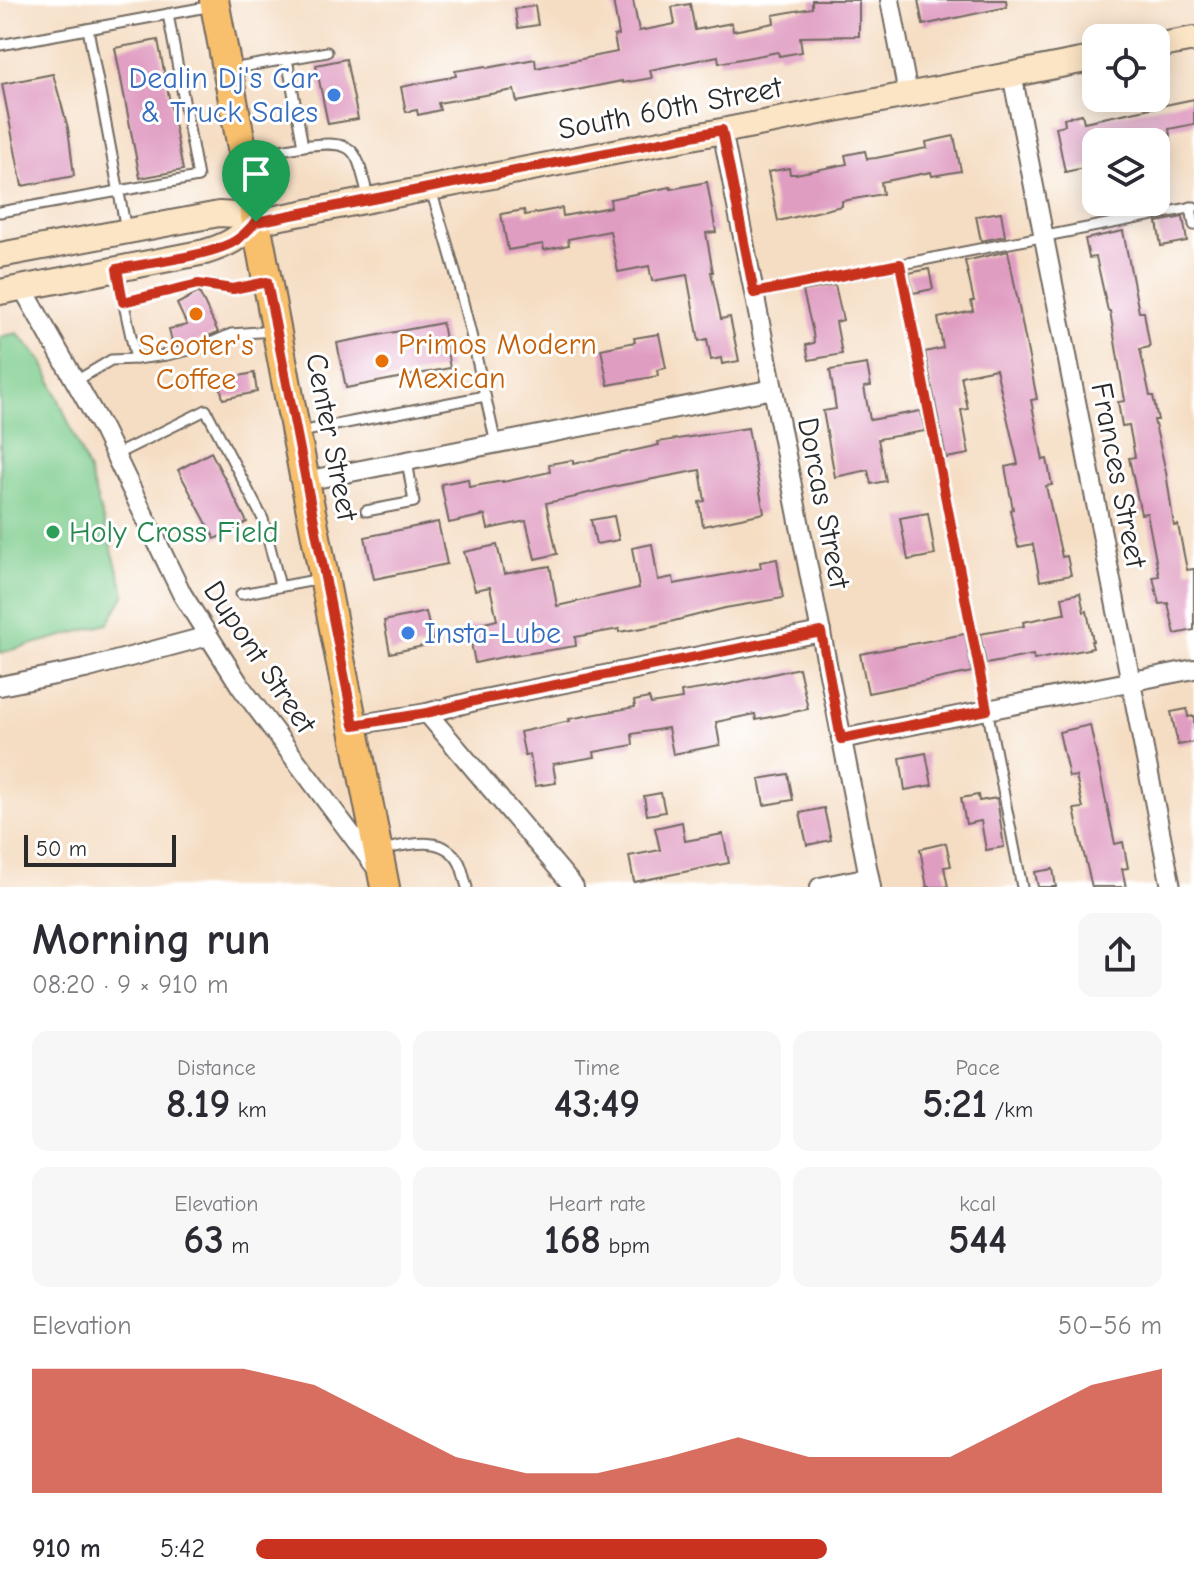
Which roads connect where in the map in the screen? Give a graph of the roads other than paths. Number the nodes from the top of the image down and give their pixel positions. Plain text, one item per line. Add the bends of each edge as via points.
1 (890, 0) edge
2 (215, 3) edge
3 (168, 14) junction
4 (88, 29) junction
5 (1194, 39) edge
6 (1170, 43) edge
7 (0, 45) edge
8 (327, 52) dead end
9 (287, 59) junction
10 (1082, 61) edge
11 (228, 70) junction
12 (1012, 74) junction
13 (908, 94) junction
14 (722, 130) junction
15 (303, 146) junction
16 (244, 157) junction
17 (430, 188) junction
18 (119, 192) junction
19 (369, 199) junction
20 (1192, 207) edge
21 (0, 212) edge
22 (256, 222) junction
23 (1194, 225) edge
24 (127, 230) junction
25 (1044, 235) junction
26 (1, 250) edge
27 (900, 264) junction
28 (117, 269) junction
29 (267, 282) junction
30 (11, 290) edge
31 (754, 293) junction
32 (123, 302) junction
33 (277, 331) junction
34 (136, 359) junction
35 (76, 381) junction
36 (773, 389) junction
37 (485, 396) junction
38 (296, 433) junction
39 (496, 444) junction
40 (115, 455) junction
41 (407, 461) junction
42 (305, 481) junction
43 (366, 511) dead end
44 (325, 578) junction
45 (280, 586) junction
46 (241, 594) dead end
47 (821, 632) junction
48 (208, 636) junction
49 (1194, 669) edge
50 (1130, 682) junction
51 (0, 686) edge
52 (987, 710) junction
53 (427, 713) junction
54 (354, 725) junction
55 (841, 739) junction
56 (382, 871) edge
57 (870, 882) edge
58 (467, 887) edge
59 (574, 887) edge
60 (820, 887) edge
61 (1022, 887) edge
62 (1171, 887) edge

1 - 13 street
2 - 3 lane
2 - 11 main road, Center Street
3 - 4 lane
3 - 18 lane via 198,177
4 - 7 lane
4 - 18 lane
5 - 6 main road
8 - 9 lane
9 - 11 lane
9 - 15 lane
10 - 12 main road, South 60th Street
11 - 16 main road, Center Street
12 - 13 main road, South 60th Street
12 - 25 street, Frances Street
13 - 14 main road, South 60th Street
14 - 17 main road, South 60th Street
14 - 31 street, Dorcas Street
15 - 16 lane
15 - 19 lane via 346,147 357,156
16 - 22 main road, Center Street
17 - 19 main road, South 60th Street
17 - 37 lane
18 - 21 lane
18 - 24 lane
19 - 22 main road, South 60th Street
20 - 23 lane
20 - 25 lane
22 - 24 main road, South 60th Street via 219,214
22 - 28 main road, South 60th Street via 225,246
22 - 29 main road, Center Street
24 - 26 main road, South 60th Street
25 - 27 lane
25 - 50 street, Frances Street
27 - 31 lane
27 - 52 lane
28 - 30 main road, South 60th Street
28 - 32 lane
29 - 32 lane via 233,289 198,284
29 - 33 main road, Center Street
30 - 35 street, Dupont Street
31 - 36 street, Dorcas Street
32 - 34 lane
33 - 34 lane via 231,334 199,348
33 - 38 main road, Center Street
34 - 35 lane via 111,360
35 - 40 street, Dupont Street
36 - 39 street
36 - 47 street, Dorcas Street
37 - 38 lane
37 - 39 lane
38 - 42 main road, Center Street
39 - 41 street
40 - 45 lane via 206,410 263,519
40 - 48 street, Dupont Street
41 - 42 street
41 - 43 lane via 414,502
42 - 44 main road, Center Street
44 - 45 lane
44 - 54 main road, Center Street
45 - 46 lane
47 - 53 street
47 - 55 street, Dorcas Street
48 - 51 street
48 - 56 street, Dupont Street
49 - 50 street
50 - 52 street
50 - 62 street, Frances Street
52 - 55 street
52 - 61 lane
53 - 54 street
53 - 59 street
54 - 56 main road, Center Street
55 - 57 street, Dorcas Street
56 - 58 lane via 425,842 452,853
57 - 60 street

